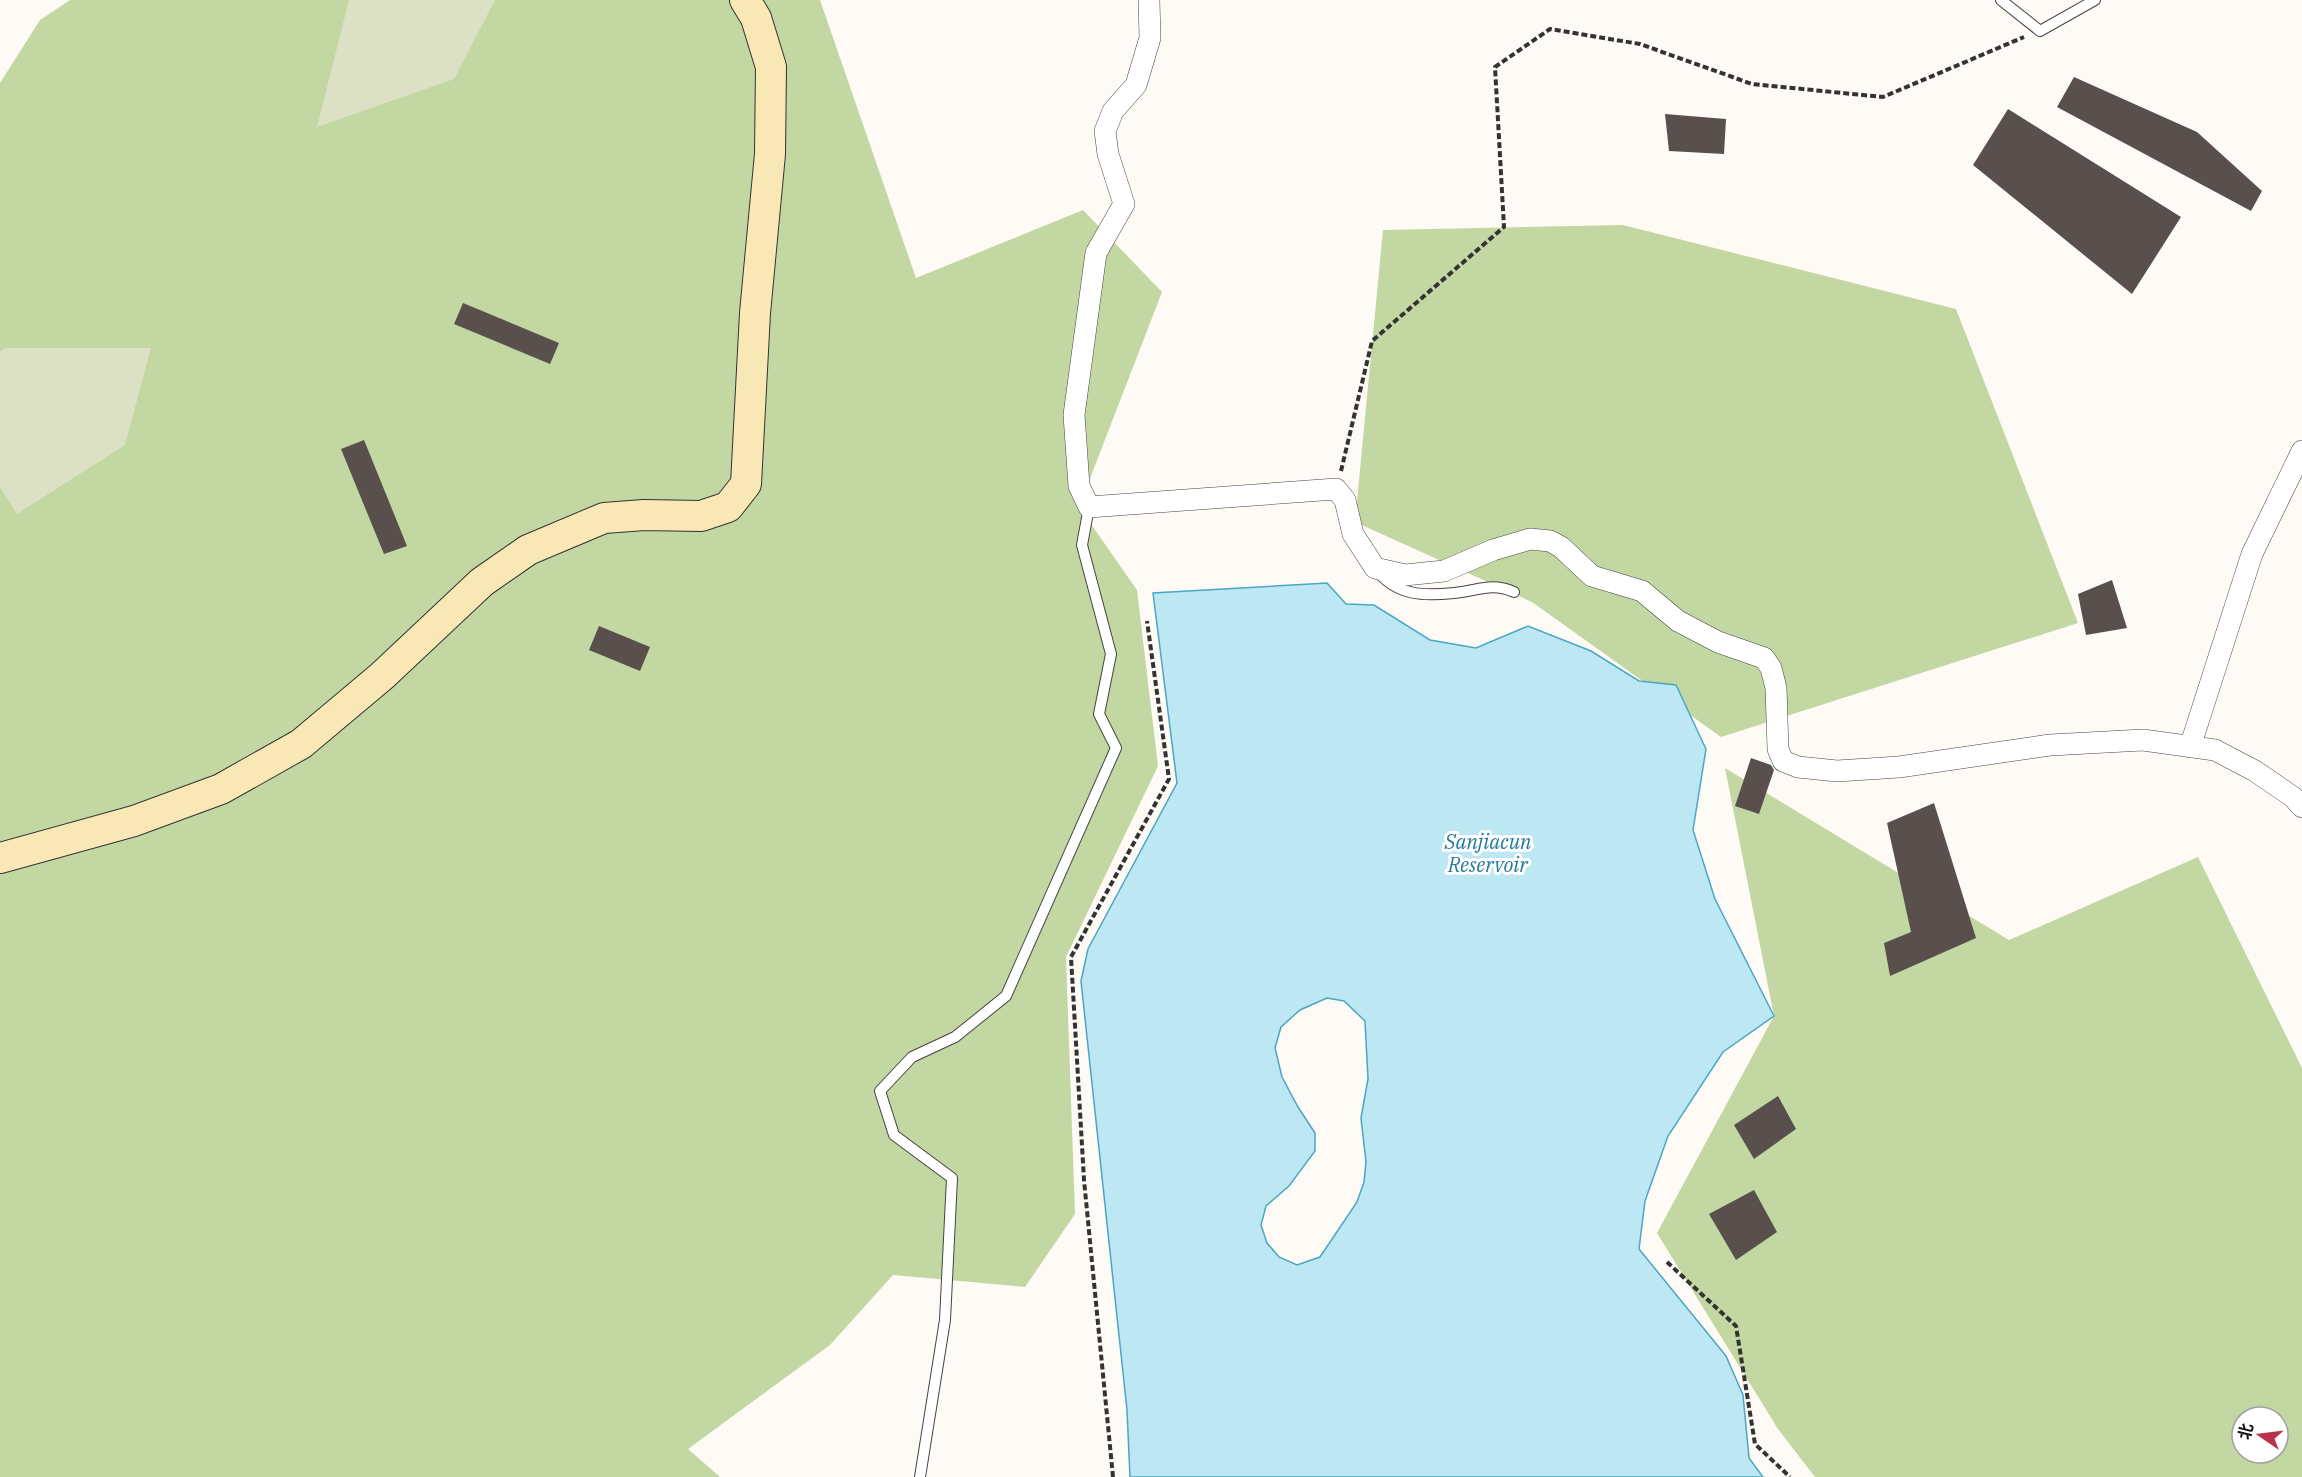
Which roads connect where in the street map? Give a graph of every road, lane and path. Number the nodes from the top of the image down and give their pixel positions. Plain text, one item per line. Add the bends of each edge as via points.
1 (745, 0) edge
2 (1149, 0) edge
3 (2001, 0) edge
4 (2095, 0) edge
5 (2040, 31) junction
6 (2302, 452) edge
7 (1336, 489) junction
8 (1089, 507) junction
9 (1375, 568) junction
10 (1514, 592) dead end
11 (1147, 621) dead end
12 (2190, 747) junction
13 (2302, 807) edge
14 (0, 858) edge
15 (1667, 1262) dead end
16 (920, 1477) edge
17 (1113, 1477) edge
18 (1790, 1477) edge

1 - 14 street via 756,18 771,67 770,154 755,313 746,484 728,507 701,516 604,518 528,550 482,582 301,744 221,789 134,821
2 - 8 street via 1150,38 1136,85 1113,111 1105,130 1108,154 1124,204 1096,253 1074,415 1079,486
3 - 5 lane
4 - 5 lane
5 - 7 path via 1883,97 1752,84 1640,44 1550,29 1495,67 1504,227 1372,341
6 - 12 street via 2252,554
7 - 8 street
7 - 9 street via 1345,500 1353,534
8 - 16 lane via 1082,545 1111,654 1099,714 1116,748 1006,996 956,1037 912,1057 880,1091 894,1135 952,1178 945,1320
9 - 10 lane via 1386,581 1407,593 1455,593 1487,587
9 - 12 street via 1405,574 1444,571 1530,539 1561,547 1592,576 1642,591 1678,621 1718,642 1764,658 1776,688 1778,749 1783,761 1798,767 1837,771 2050,745 2143,740
11 - 17 path via 1169,779 1071,957 1084,1180
12 - 13 street via 2215,750 2255,771
15 - 18 path via 1736,1326 1755,1444

